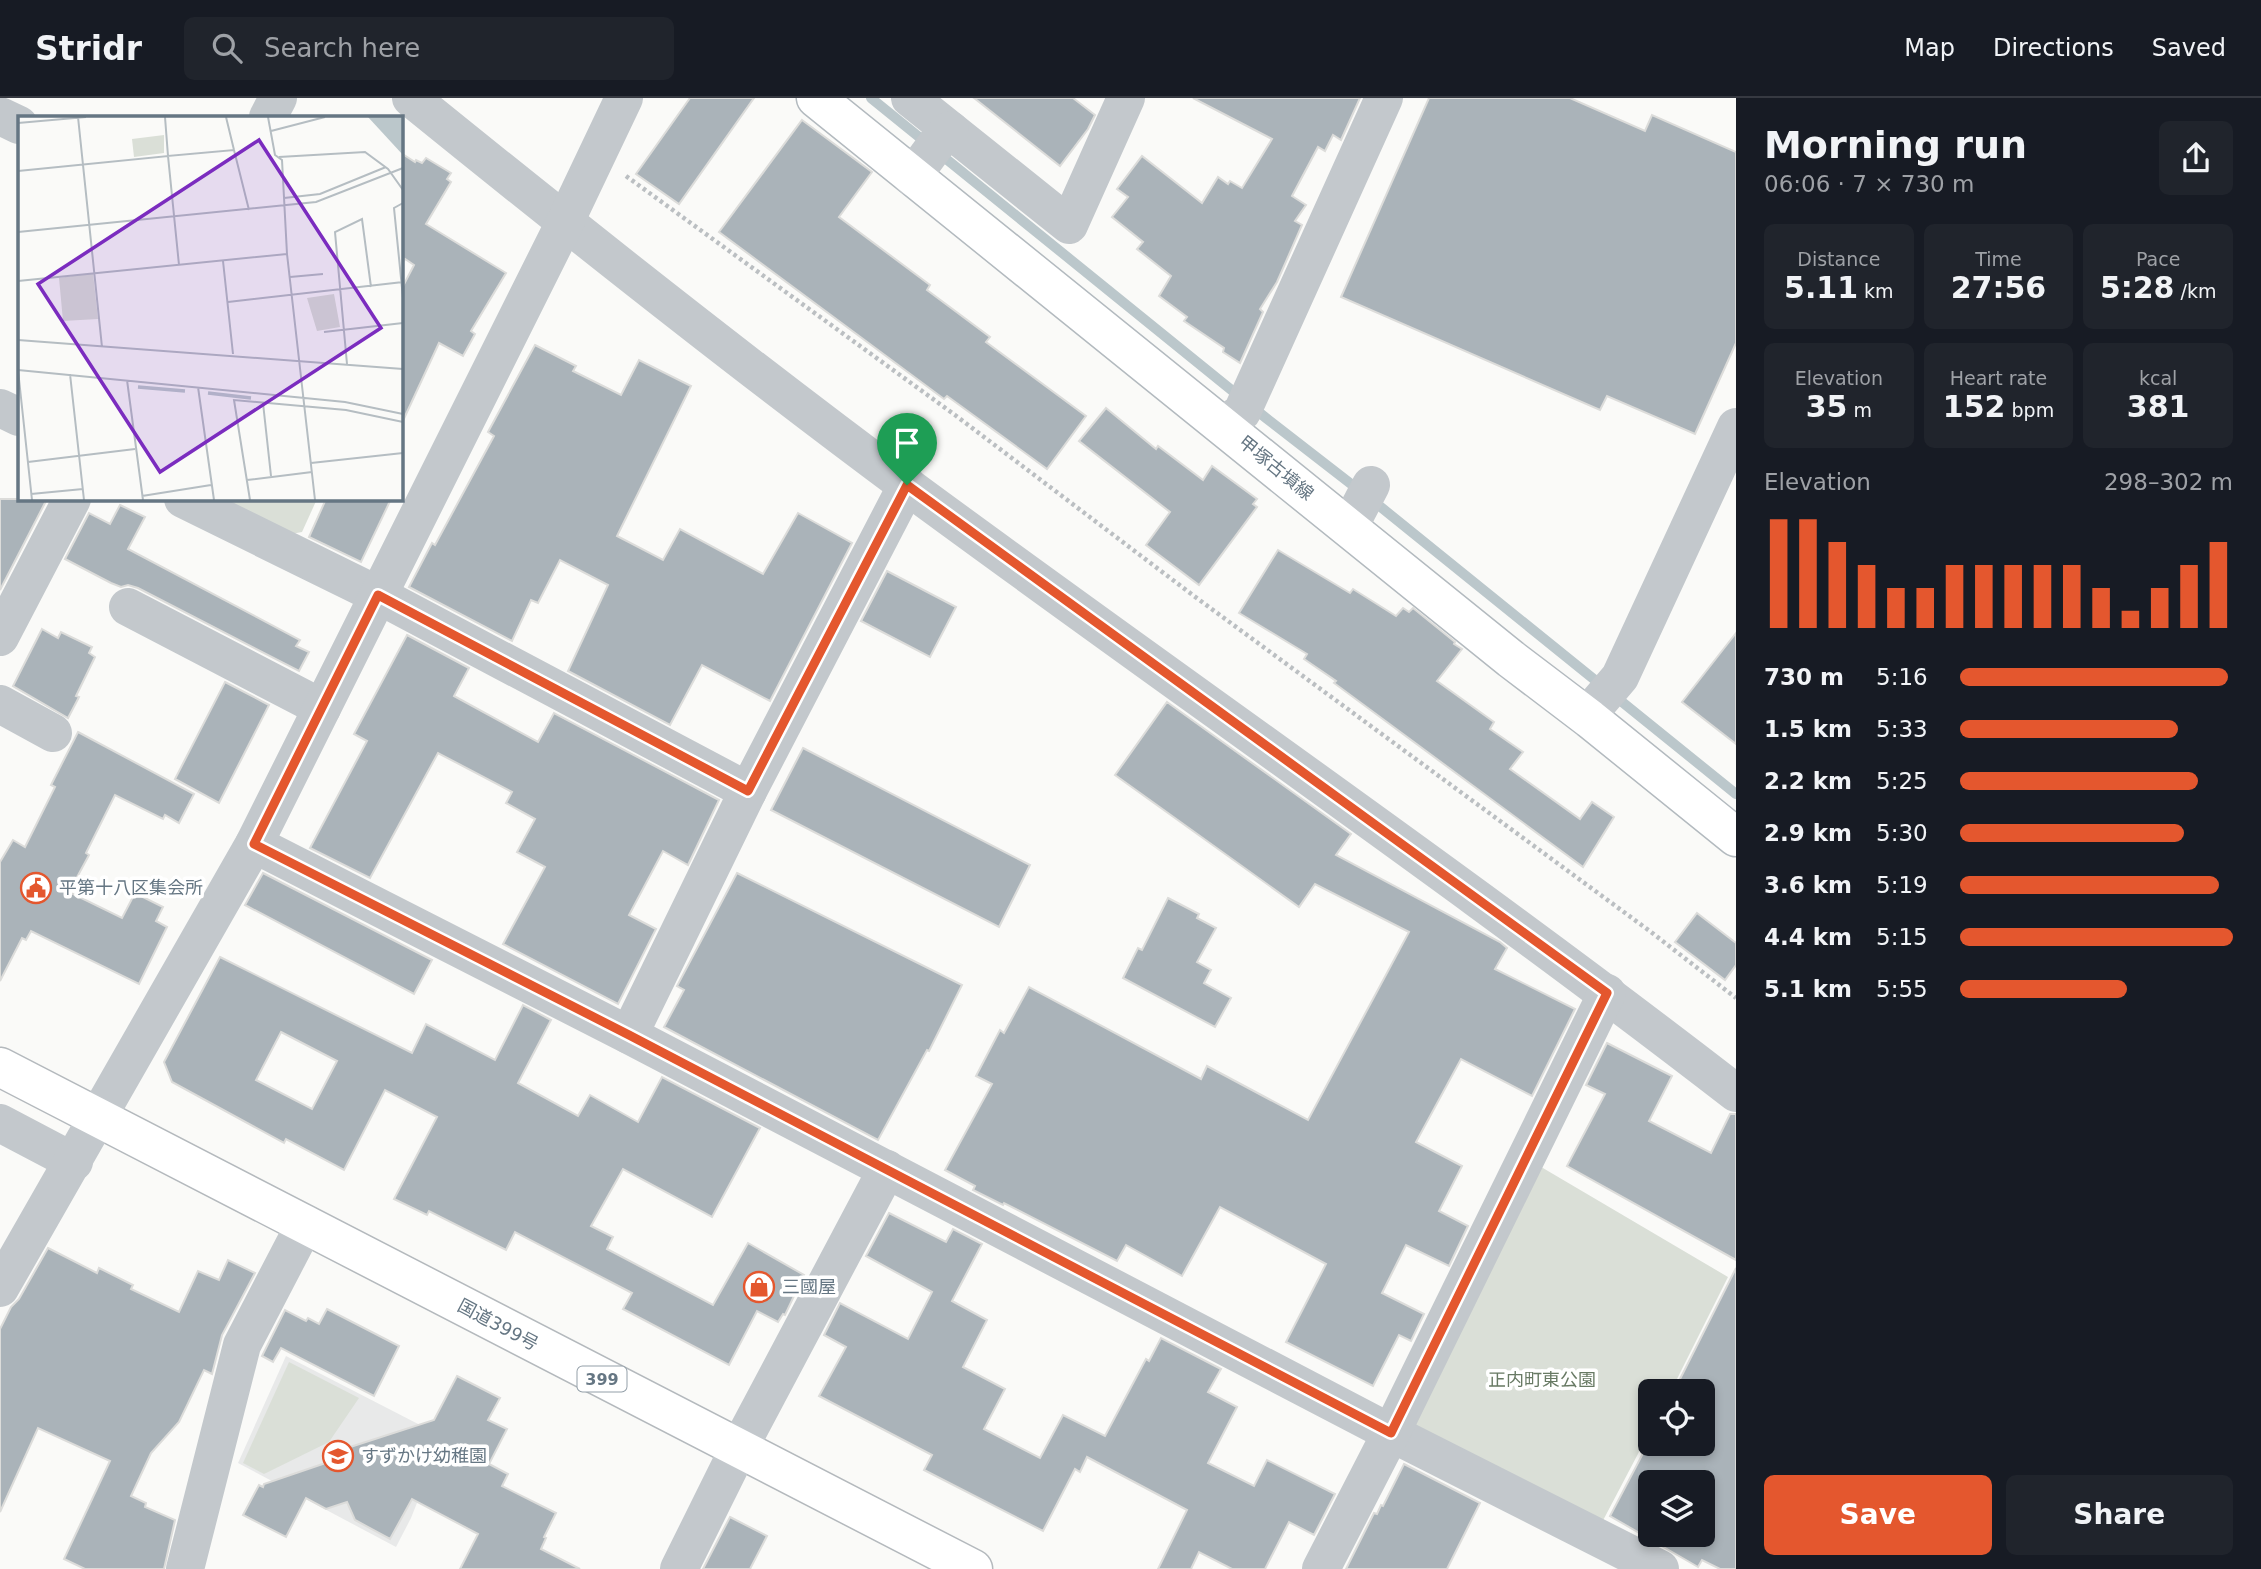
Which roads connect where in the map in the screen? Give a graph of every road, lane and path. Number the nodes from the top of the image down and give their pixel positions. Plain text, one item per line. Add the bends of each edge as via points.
1 (278, 98) edge
2 (411, 98) edge
3 (624, 98) edge
4 (816, 98) edge
5 (1126, 98) edge
6 (1384, 98) edge
7 (918, 101) edge
8 (0, 116) edge
9 (269, 116) edge
10 (18, 125) edge
11 (931, 152) junction
12 (597, 155) junction
13 (565, 222) junction
14 (0, 408) edge
15 (1239, 411) junction
16 (18, 417) edge
17 (1736, 428) edge
18 (907, 485) junction
19 (1371, 485) dead end
20 (71, 500) edge
21 (186, 500) edge
22 (1349, 527) junction
23 (378, 595) junction
24 (128, 607) dead end
25 (0, 636) edge
26 (1602, 700) junction
27 (0, 704) edge
28 (322, 708) junction
29 (53, 733) dead end
30 (748, 791) junction
31 (1736, 837) edge
32 (254, 844) junction
33 (1607, 993) junction
34 (1736, 998) edge
35 (629, 1035) junction
36 (13, 1073) edge
37 (1736, 1093) edge
38 (97, 1116) junction
39 (0, 1123) edge
40 (74, 1162) junction
41 (887, 1169) junction
42 (305, 1224) junction
43 (0, 1288) edge
44 (1391, 1433) junction
45 (738, 1450) junction
46 (185, 1569) edge
47 (679, 1569) edge
48 (973, 1569) edge
49 (1321, 1569) edge
50 (1660, 1569) edge

1 - 9 street
2 - 13 street
3 - 12 street
4 - 11 main road, 甲塚古墳線
5 - 11 street via 1069,225
6 - 15 street
7 - 11 street
8 - 10 street
11 - 15 main road, 甲塚古墳線
12 - 13 street
12 - 34 path via 955,415
13 - 18 street
13 - 23 street
14 - 16 street
15 - 22 main road, 甲塚古墳線
17 - 26 street
18 - 30 street
18 - 33 street
19 - 22 street
20 - 25 street
21 - 23 street
22 - 26 main road, 甲塚古墳線 via 1511,659
23 - 28 street
23 - 30 street
24 - 28 street
26 - 31 main road, 甲塚古墳線
27 - 29 street
28 - 32 street
30 - 35 street
32 - 35 street
32 - 38 street
33 - 37 street
33 - 44 street
35 - 41 street
36 - 38 main road, 国道399号 / 399
38 - 40 street
38 - 42 main road, 国道399号 / 399
39 - 40 street
40 - 43 street
41 - 44 street
41 - 45 street
42 - 45 main road, 国道399号 / 399
42 - 46 street via 242,1345
44 - 49 street
44 - 50 street
45 - 47 street
45 - 48 main road, 国道399号 / 399

